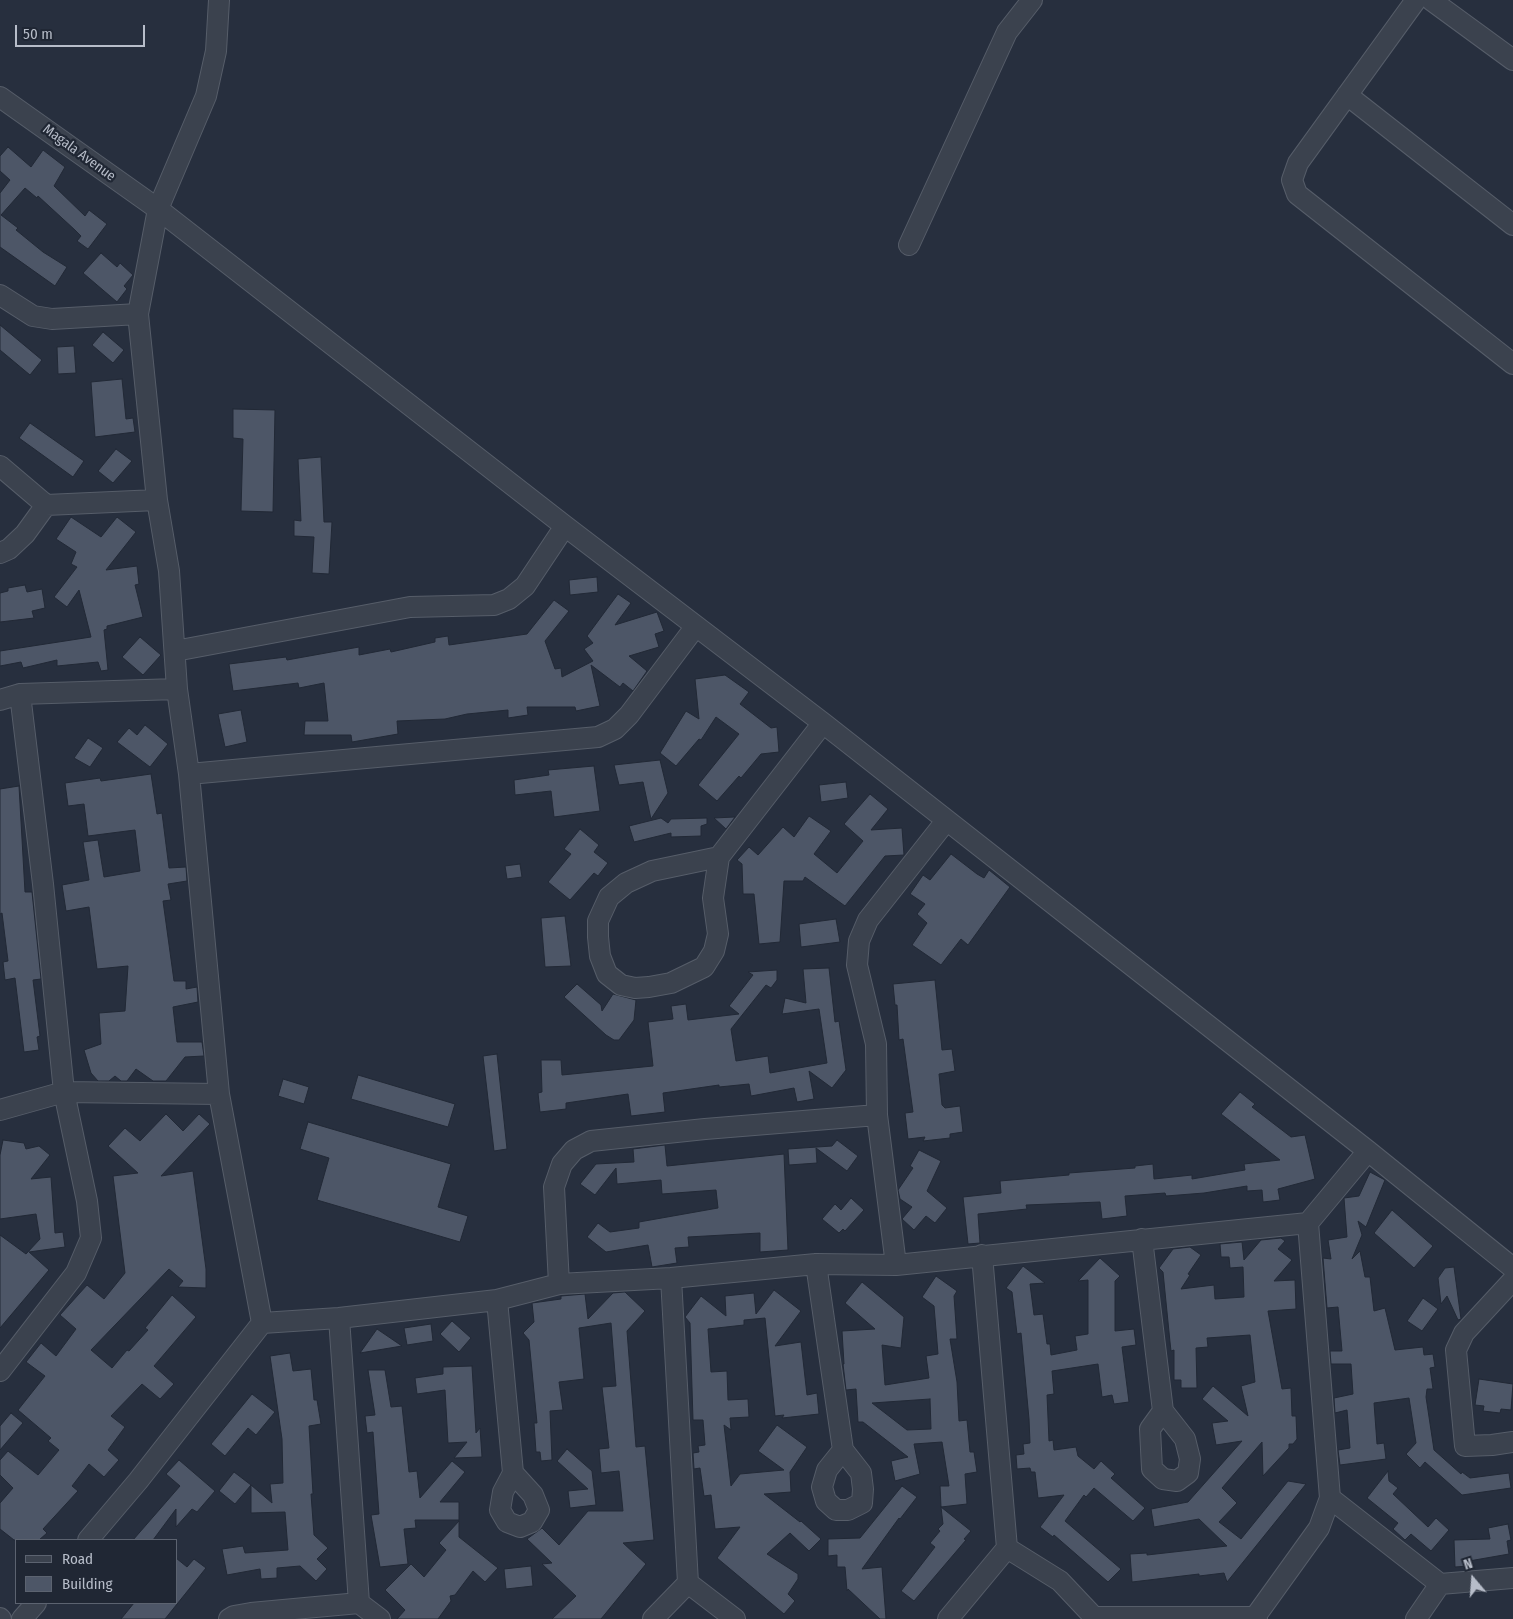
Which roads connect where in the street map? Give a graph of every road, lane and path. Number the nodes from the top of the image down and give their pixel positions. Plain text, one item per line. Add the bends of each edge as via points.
1 (219, 0) edge
2 (1032, 0) edge
3 (1416, 0) edge
4 (1431, 0) edge
5 (1513, 60) edge
6 (1347, 95) junction
7 (0, 97) edge
8 (158, 209) junction
9 (1513, 225) edge
10 (909, 245) dead end
11 (0, 295) edge
12 (138, 314) junction
13 (1513, 364) edge
14 (0, 466) edge
15 (157, 500) junction
16 (46, 506) junction
17 (565, 526) junction
18 (0, 553) edge
19 (696, 626) junction
20 (175, 651) junction
21 (177, 689) junction
22 (20, 694) junction
23 (0, 700) edge
24 (823, 723) junction
25 (189, 774) junction
26 (946, 821) junction
27 (719, 856) junction
28 (64, 1092) junction
29 (219, 1094) junction
30 (0, 1110) edge
31 (877, 1115) junction
32 (1368, 1151) junction
33 (1308, 1223) junction
34 (1142, 1239) junction
35 (982, 1255) junction
36 (816, 1264) junction
37 (896, 1266) junction
38 (1513, 1268) edge
39 (671, 1278) junction
40 (1513, 1280) edge
41 (559, 1284) junction
42 (497, 1300) junction
43 (339, 1318) junction
44 (262, 1322) junction
45 (0, 1370) edge
46 (1162, 1411) dead end
47 (1513, 1442) edge
48 (843, 1450) dead end
49 (512, 1473) dead end
50 (1330, 1498) junction
51 (89, 1539) edge
52 (1007, 1548) junction
53 (1513, 1578) edge
54 (688, 1583) junction
55 (1440, 1584) junction
56 (359, 1602) junction
57 (35, 1604) edge
58 (1093, 1618) edge
59 (1256, 1618) edge
60 (22, 1619) edge
61 (229, 1619) edge
62 (380, 1619) edge
63 (652, 1619) edge
64 (735, 1619) edge
65 (948, 1619) edge
66 (1416, 1619) edge

1 - 8 street via 216,50 206,96
2 - 10 street via 1007,32
3 - 6 street
4 - 5 street
6 - 9 street
6 - 13 street via 1298,163 1292,180 1297,194
7 - 8 street, Magala Avenue
8 - 12 street
8 - 17 street, Magala Avenue
11 - 12 street via 33,316 52,319
12 - 15 street
14 - 16 street
15 - 16 street
15 - 20 street via 169,571
16 - 18 street via 25,534
17 - 19 street, Magala Avenue
17 - 20 street via 524,586 509,599 494,605 410,607
19 - 24 street, Magala Avenue
19 - 25 street via 628,715 615,729 598,736
20 - 21 street
21 - 22 street
21 - 25 street
22 - 23 street
22 - 28 street via 44,884
24 - 26 street, Magala Avenue
24 - 27 street
25 - 29 street
26 - 31 street via 868,920 859,941 857,965 876,1044
26 - 32 street, Magala Avenue
27 - 27 street via 652,871 626,883 609,897 598,921 600,956 607,974 621,985 649,987 671,983 704,966 714,951 718,934 713,898
28 - 29 street
28 - 30 street
28 - 45 street via 87,1201 91,1238 76,1273
29 - 44 street
31 - 37 street
31 - 41 street via 591,1141 574,1150 562,1164 554,1186
32 - 33 street
32 - 38 street, Magala Avenue
33 - 34 street
33 - 50 street
34 - 35 street
34 - 46 street
35 - 37 street
35 - 52 street
36 - 37 street
36 - 39 street
36 - 48 street
39 - 41 street
39 - 54 street
40 - 47 street via 1464,1333 1456,1350 1464,1446
41 - 42 street
42 - 43 street
42 - 49 street
43 - 44 street
43 - 56 street
44 - 51 street
50 - 55 street
50 - 59 street via 1319,1528
52 - 58 street via 1060,1581
52 - 65 street
53 - 55 street
54 - 63 street
54 - 64 street
55 - 66 street
56 - 61 street via 251,1613
56 - 62 street
57 - 60 street
58 - 59 street

